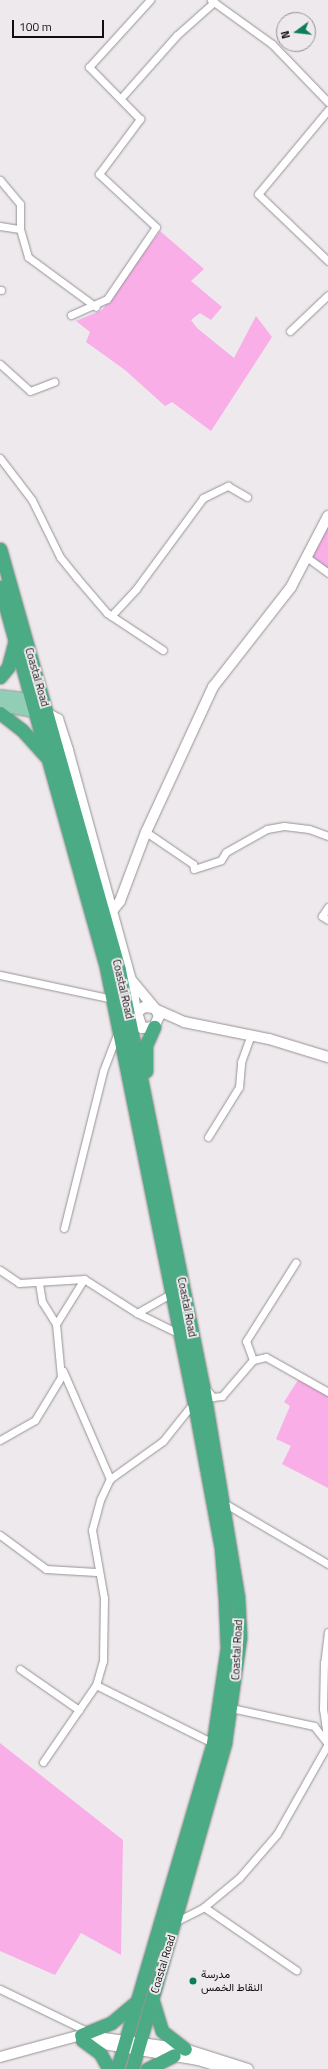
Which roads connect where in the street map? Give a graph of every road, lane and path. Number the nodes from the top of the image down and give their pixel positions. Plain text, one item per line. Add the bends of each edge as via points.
1 (150, 0) edge
2 (212, 1) edge
3 (121, 98) junction
4 (328, 102) edge
5 (328, 110) edge
6 (0, 180) edge
7 (0, 226) edge
8 (20, 229) junction
9 (328, 261) edge
10 (328, 295) edge
11 (96, 307) junction
12 (71, 315) dead end
13 (290, 331) dead end
14 (0, 364) edge
15 (54, 382) dead end
16 (0, 458) edge
17 (247, 497) dead end
18 (328, 516) edge
19 (0, 549) edge
20 (305, 556) junction
21 (328, 573) edge
22 (0, 587) edge
23 (111, 616) junction
24 (16, 641) junction
25 (163, 650) dead end
26 (0, 677) edge
27 (0, 696) edge
28 (0, 706) edge
29 (40, 707) junction
30 (0, 713) edge
31 (49, 760) junction
32 (146, 832) junction
33 (328, 836) edge
34 (107, 888) junction
35 (124, 888) junction
36 (328, 907) edge
37 (112, 910) junction
38 (328, 920) edge
39 (0, 975) edge
40 (131, 980) junction
41 (113, 999) junction
42 (155, 1009) junction
43 (137, 1016) junction
44 (184, 1022) junction
45 (155, 1027) junction
46 (119, 1030) junction
47 (251, 1035) junction
48 (328, 1057) edge
49 (146, 1105) junction
50 (208, 1137) dead end
51 (64, 1228) dead end
52 (296, 1262) dead end
53 (0, 1270) edge
54 (84, 1279) junction
55 (39, 1284) junction
56 (172, 1293) junction
57 (137, 1313) junction
58 (56, 1324) junction
59 (181, 1334) junction
60 (253, 1360) junction
61 (62, 1370) junction
62 (203, 1386) junction
63 (328, 1392) edge
64 (194, 1402) junction
65 (0, 1440) edge
66 (110, 1479) junction
67 (224, 1503) junction
68 (0, 1535) edge
69 (328, 1564) edge
70 (96, 1572) junction
71 (328, 1632) edge
72 (326, 1662) edge
73 (20, 1669) dead end
74 (96, 1684) junction
75 (232, 1708) junction
76 (79, 1710) junction
77 (213, 1743) junction
78 (328, 1744) edge
79 (43, 1762) dead end
80 (204, 1907) junction
81 (175, 1922) junction
82 (296, 1970) dead end
83 (0, 1989) edge
84 (154, 1994) junction
85 (137, 2001) junction
86 (84, 2036) junction
87 (124, 2043) junction
88 (139, 2046) junction
89 (179, 2052) junction
90 (0, 2057) edge
91 (109, 2069) edge
92 (117, 2069) edge
93 (132, 2069) edge
94 (147, 2069) edge
95 (228, 2069) edge
96 (248, 2069) edge

1 - 3 street via 89,67
2 - 3 street via 177,35
2 - 4 street via 272,44
3 - 11 street via 140,118 98,174 156,227 108,299
5 - 9 street via 258,194
6 - 8 street via 20,204
7 - 8 street
8 - 11 street via 23,247 33,262
10 - 13 street
11 - 12 street
14 - 15 street via 30,391
16 - 23 street via 32,500 60,557
17 - 23 street via 228,486 203,498 136,589
18 - 20 street
19 - 29 highway, Coastal Road
20 - 21 street
20 - 32 street via 283,598 213,687
22 - 24 highway, Coastal Road
23 - 25 street
24 - 26 highway via 8,667
24 - 29 highway, Coastal Road
27 - 29 main road
28 - 29 main road
29 - 31 highway, Coastal Road
29 - 34 street via 56,716 60,724
29 - 49 highway, Coastal Road via 119,970
30 - 31 highway via 22,730
31 - 41 highway, Coastal Road via 76,847
32 - 33 street via 192,864 194,869 221,860 226,852 267,829 284,826 309,829
32 - 35 street
34 - 35 street
34 - 37 street
35 - 37 street
36 - 38 street via 322,916
37 - 40 street
39 - 41 street
40 - 42 street
40 - 43 street
41 - 46 highway, Coastal Road
42 - 43 street via 144,1007
42 - 44 street
42 - 45 street via 159,1019
43 - 45 street via 142,1028
44 - 45 street
44 - 47 street
45 - 49 highway via 146,1045
46 - 51 street via 102,1071
46 - 56 highway, Coastal Road
47 - 48 street
47 - 50 street via 241,1062 239,1087
49 - 62 highway, Coastal Road
52 - 60 street via 246,1341
53 - 55 street via 19,1283
54 - 55 street
54 - 57 street
54 - 58 street
55 - 58 street via 42,1302
56 - 57 street
56 - 59 highway, Coastal Road
57 - 59 street
58 - 61 street
59 - 64 highway, Coastal Road
60 - 62 street via 222,1396 213,1398
60 - 63 street via 266,1357
61 - 65 street via 56,1390 40,1414 27,1427 8,1432
61 - 66 street
62 - 67 highway, Coastal Road
64 - 66 street via 163,1441
64 - 77 highway, Coastal Road via 221,1547 225,1600 227,1648
66 - 70 street via 92,1530
67 - 69 street
67 - 75 highway, Coastal Road via 233,1554 240,1637
68 - 70 street via 46,1569
70 - 74 street via 104,1598 104,1647
71 - 72 street
72 - 78 street via 323,1709
73 - 76 street
74 - 76 street
74 - 77 street
75 - 78 street via 314,1726
75 - 81 highway, Coastal Road via 213,1792
76 - 79 street
77 - 85 highway, Coastal Road
78 - 80 street via 277,1834 239,1878
80 - 81 street
80 - 82 street
81 - 84 highway, Coastal Road
83 - 86 street
84 - 88 highway, Coastal Road
84 - 89 highway via 154,2013
85 - 86 highway via 117,2019
85 - 87 highway, Coastal Road
86 - 87 street
86 - 90 street via 60,2039
86 - 91 highway via 100,2053
87 - 88 street
87 - 92 highway, Coastal Road
88 - 89 street
88 - 93 highway, Coastal Road
89 - 94 highway
89 - 95 street
89 - 96 street

